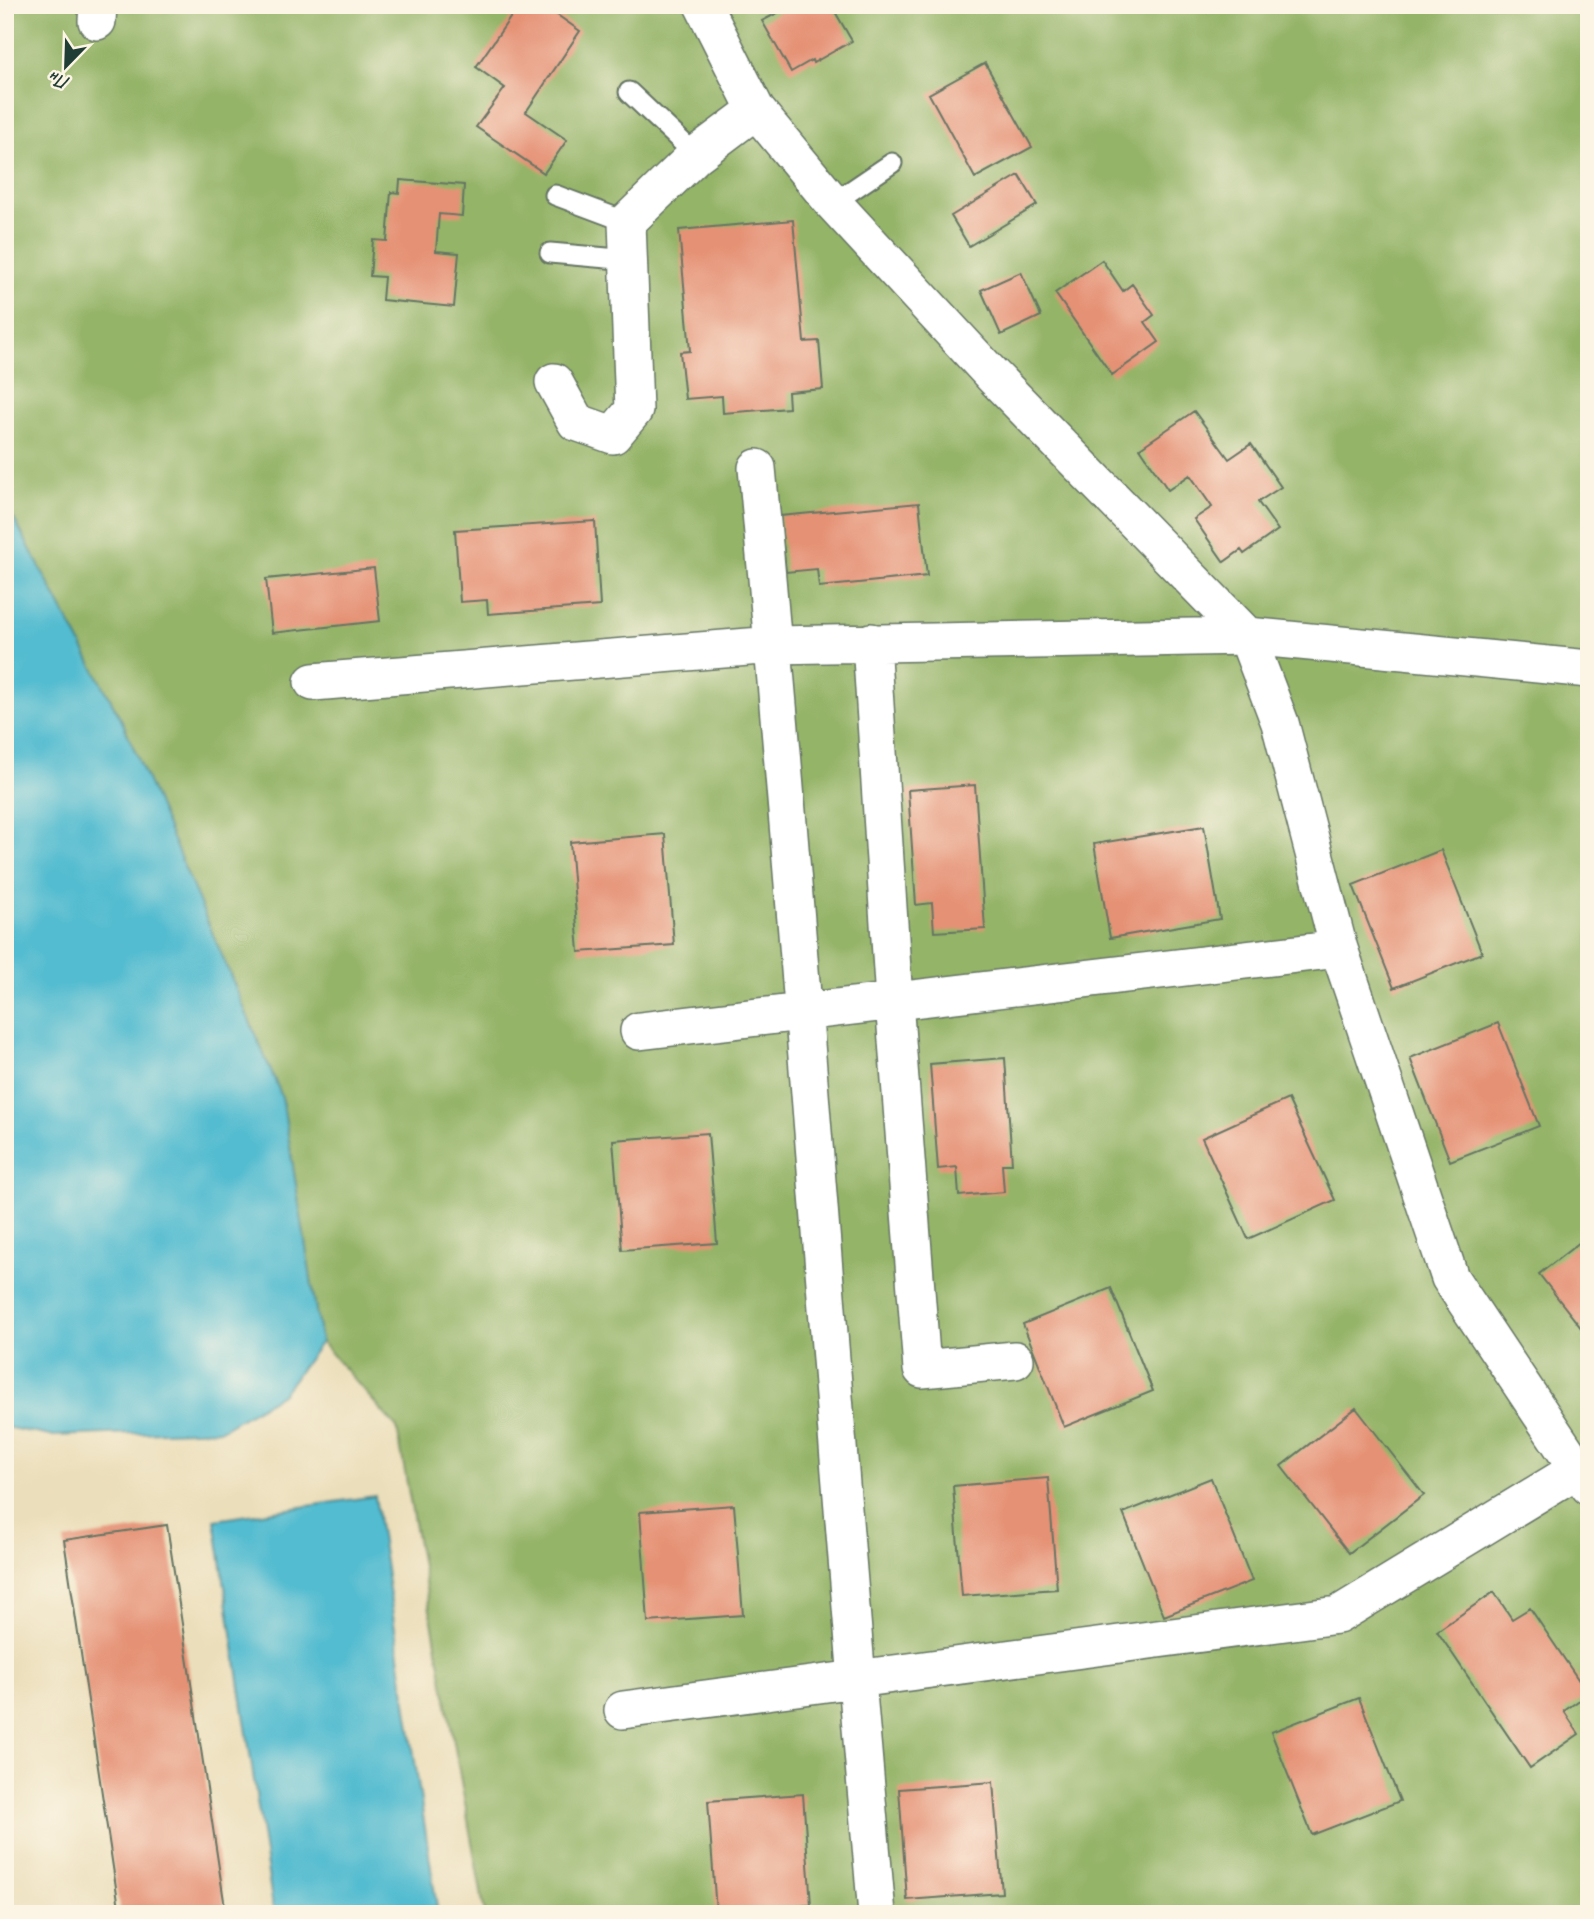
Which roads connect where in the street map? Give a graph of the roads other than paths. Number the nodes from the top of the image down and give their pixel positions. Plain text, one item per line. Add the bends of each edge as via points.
1 (704, 5) edge
2 (629, 92) dead end
3 (756, 110) junction
4 (696, 155) junction
5 (892, 163) dead end
6 (555, 195) dead end
7 (833, 203) junction
8 (627, 222) junction
9 (550, 253) dead end
10 (629, 260) junction
11 (554, 382) dead end
12 (757, 468) dead end
13 (1247, 636) junction
14 (871, 642) junction
15 (774, 645) junction
16 (1589, 668) edge
17 (313, 682) dead end
18 (1339, 949) junction
19 (894, 1001) junction
20 (802, 1012) junction
21 (639, 1031) dead end
22 (1015, 1360) dead end
23 (1583, 1478) edge
24 (856, 1678) junction
25 (623, 1710) dead end
26 (877, 1914) edge

1 - 3 street
2 - 4 lane
3 - 4 street
3 - 7 street
4 - 8 street
5 - 7 lane
6 - 8 lane
7 - 13 street via 992,375
8 - 10 street
9 - 10 lane
10 - 11 street via 634,410 613,435 576,422
12 - 15 street
13 - 14 street
13 - 16 street
13 - 18 street via 1280,723
14 - 15 street
14 - 19 street
15 - 17 street
15 - 20 street
18 - 19 street
18 - 23 street via 1450,1278
19 - 20 street
19 - 22 street via 922,1369
20 - 21 street
20 - 24 street
23 - 24 street via 1338,1615
24 - 25 street
24 - 26 street

